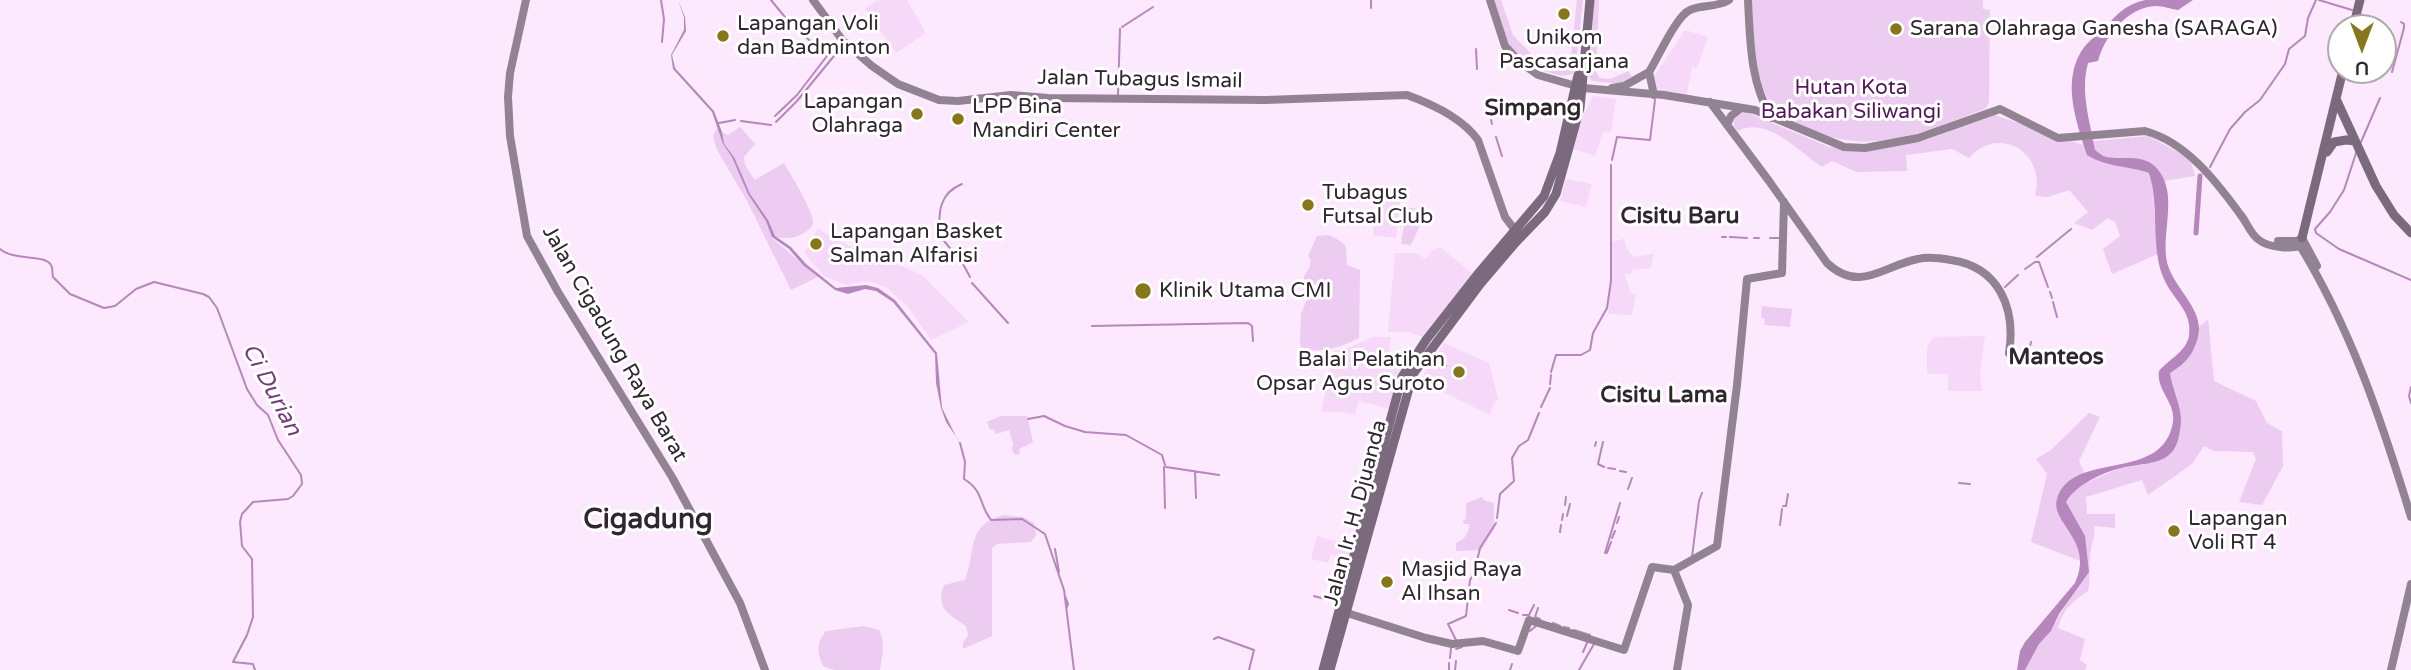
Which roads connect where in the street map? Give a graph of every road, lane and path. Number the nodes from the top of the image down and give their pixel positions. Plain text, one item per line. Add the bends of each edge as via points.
1 (526, 0) edge
2 (813, 0) edge
3 (1490, 0) edge
4 (1587, 0) edge
5 (1729, 0) edge
6 (1748, 0) edge
7 (1649, 72) junction
8 (2340, 84) edge
9 (1580, 86) junction
10 (1654, 94) junction
11 (2337, 99) junction
12 (1710, 102) junction
13 (1762, 102) junction
14 (1741, 108) junction
15 (1755, 110) junction
16 (1772, 118) junction
17 (1727, 125) junction
18 (2357, 146) junction
19 (1784, 202) junction
20 (1515, 230) junction
21 (2411, 233) edge
22 (2301, 242) junction
23 (1478, 280) junction
24 (2009, 353) dead end
25 (2411, 517) edge
26 (1366, 525) junction
27 (1674, 570) junction
28 (2411, 584) edge
29 (1347, 615) junction
30 (1327, 669) edge
31 (765, 670) edge
32 (1677, 670) edge
33 (2391, 670) edge

1 - 31 street, Jalan Cigadung Raya Barat via 508,97 527,236 672,477 740,604
2 - 20 street, Jalan Tubagus Ismail via 843,41 872,66 898,84 939,100 1011,95 1265,100 1407,95 1473,133 1505,217
3 - 9 street via 1505,46 1520,62 1538,75
4 - 9 main road, Jalan Ir. H. Djuanda
5 - 7 street via 1686,13
6 - 13 street
7 - 9 street via 1618,88
7 - 10 street
8 - 11 main road
9 - 10 street
9 - 20 main road, Jalan Ir. H. Djuanda via 1544,196
9 - 23 main road, Jalan Ir. H. Djuanda via 1569,149 1551,203
10 - 12 street
11 - 18 main road
11 - 22 main road
12 - 14 street
12 - 17 street
13 - 15 street
13 - 16 street
14 - 15 street
14 - 17 street
15 - 16 street
16 - 22 street via 1844,147 1865,148 1918,138 2000,109 2052,136 2145,131 2170,141 2202,167 2246,222 2268,240
17 - 19 street
18 - 21 main road via 2385,202
18 - 22 main road via 2340,140 2327,150
19 - 24 street via 1827,263 1843,275 1869,276 1922,258 1960,261 1980,269 2000,288 2007,307
19 - 27 street via 1782,273 1747,279 1717,546
20 - 23 main road, Jalan Ir. H. Djuanda
22 - 25 street via 2345,327
23 - 26 main road, Jalan Ir. H. Djuanda via 1407,379
26 - 29 main road, Jalan Ir. H. Djuanda
26 - 30 main road, Jalan Ir. H. Djuanda
27 - 29 street via 1652,567 1624,650 1529,620 1518,651 1483,641 1448,643
27 - 32 street via 1688,605
28 - 33 street
29 - 30 main road, Jalan Ir. H. Djuanda

